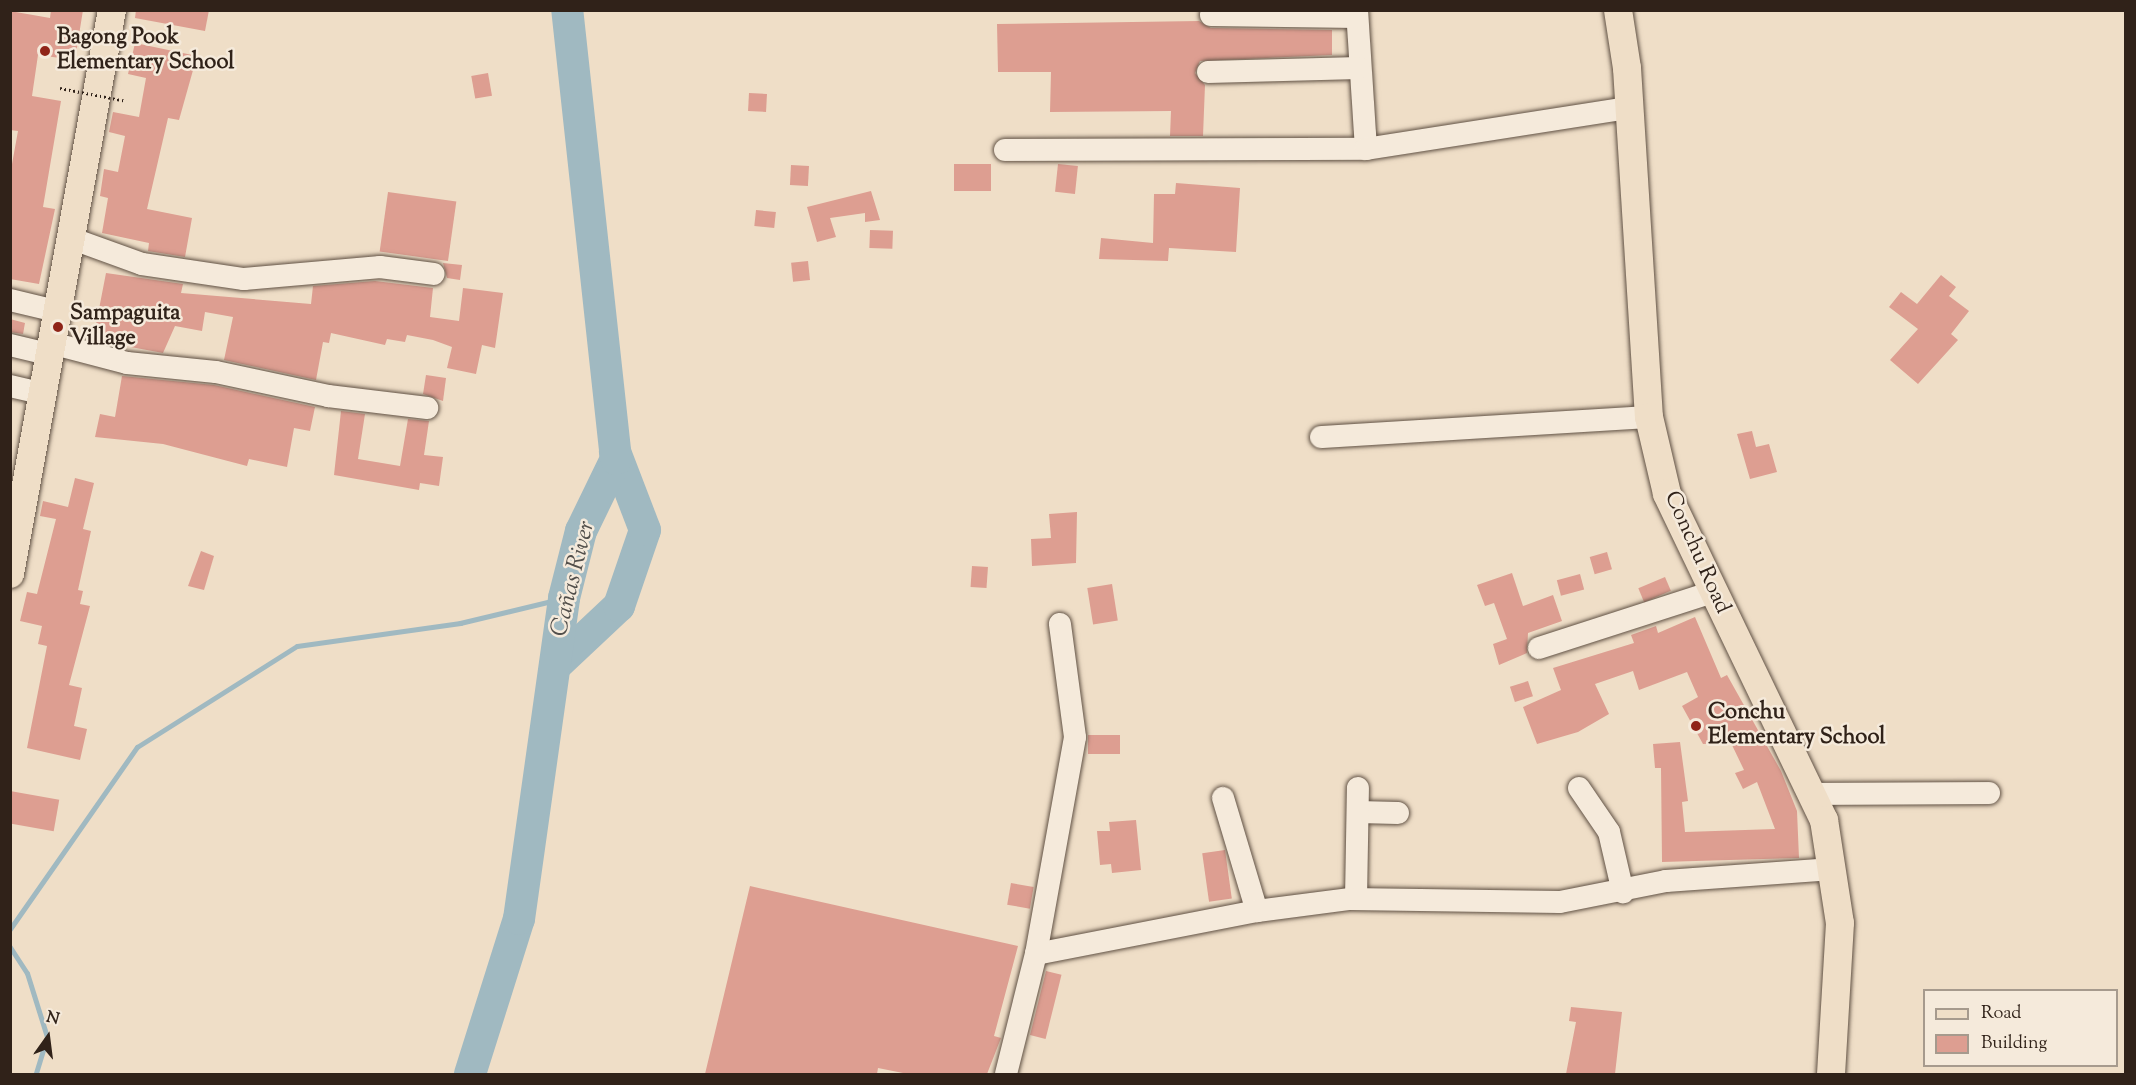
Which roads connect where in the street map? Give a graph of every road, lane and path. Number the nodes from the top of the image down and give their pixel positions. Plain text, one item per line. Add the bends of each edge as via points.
1 (112, 10) edge
2 (1618, 10) edge
3 (1357, 14) edge
4 (1211, 15) dead end
5 (1359, 68) junction
6 (1208, 72) dead end
7 (60, 88) dead end
8 (98, 96) junction
9 (126, 101) dead end
10 (1629, 108) junction
11 (1366, 149) junction
12 (1005, 150) dead end
13 (73, 239) junction
14 (434, 274) dead end
15 (10, 300) edge
16 (60, 312) junction
17 (10, 345) edge
18 (53, 349) junction
19 (10, 386) edge
20 (45, 394) junction
21 (427, 408) dead end
22 (1649, 417) junction
23 (1321, 437) dead end
24 (10, 574) edge
25 (1712, 592) junction
26 (1060, 624) dead end
27 (1539, 648) dead end
28 (1358, 788) dead end
29 (1579, 788) dead end
30 (1989, 793) dead end
31 (1813, 794) junction
32 (1223, 798) dead end
33 (1358, 812) junction
34 (1398, 813) dead end
35 (1833, 869) junction
36 (1623, 892) junction
37 (1356, 899) junction
38 (1257, 911) junction
39 (1036, 954) junction
40 (1006, 1074) edge
41 (1831, 1074) edge

1 - 8 main road
2 - 10 main road, Conchu Road
3 - 4 street
3 - 5 street
5 - 6 street
5 - 11 street
7 - 8 path, bridge
8 - 9 path, bridge
8 - 13 main road
10 - 11 street
10 - 22 main road, Conchu Road
11 - 12 street
13 - 14 street via 142,264 244,279 380,267
13 - 16 main road
15 - 16 street
16 - 18 main road
17 - 18 street
18 - 20 main road
18 - 21 street via 127,363 216,372 316,394
19 - 20 street
20 - 24 main road
22 - 23 street
22 - 25 main road, Conchu Road via 1667,494
25 - 27 street
25 - 31 main road, Conchu Road
26 - 39 street via 1075,737
28 - 33 street
29 - 36 street via 1609,832
30 - 31 street
31 - 35 main road, Conchu Road
32 - 38 street
33 - 34 street
33 - 37 street
35 - 36 street via 1666,881
35 - 41 main road, Conchu Road via 1840,923
36 - 37 street via 1560,902
37 - 38 street
38 - 39 street
39 - 40 street

